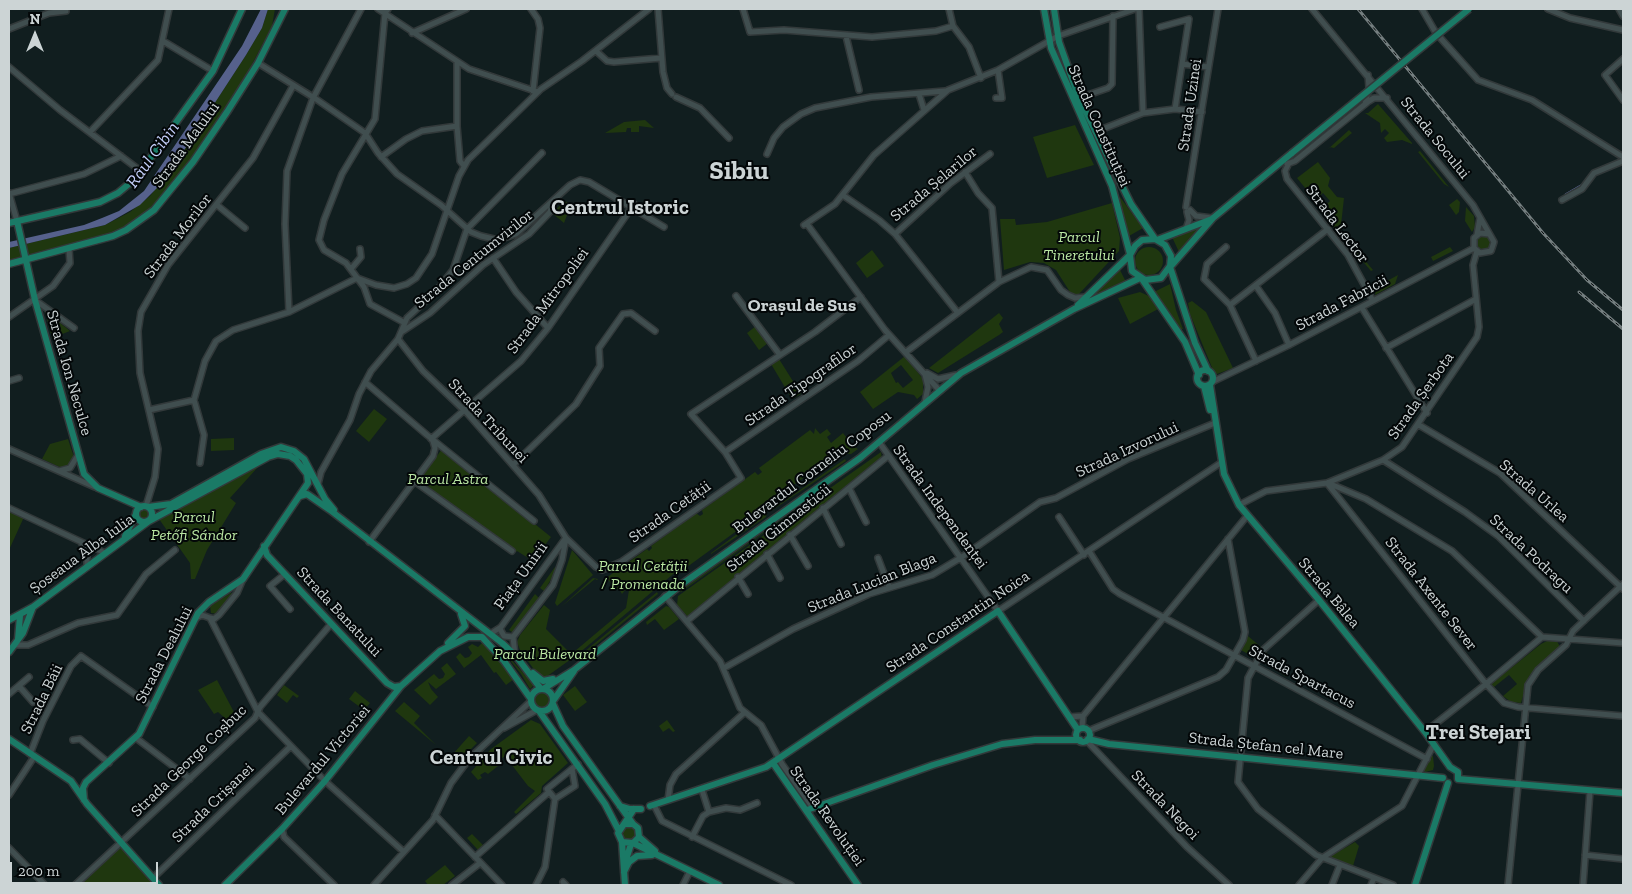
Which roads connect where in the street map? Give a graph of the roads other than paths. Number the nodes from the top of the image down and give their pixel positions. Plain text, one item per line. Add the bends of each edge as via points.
1 (169, 9) edge
2 (242, 9) edge
3 (285, 9) edge
4 (361, 9) edge
5 (378, 9) edge
6 (466, 9) edge
7 (531, 9) edge
8 (649, 9) edge
9 (658, 9) edge
10 (743, 9) edge
11 (949, 9) edge
12 (1044, 9) edge
13 (1054, 9) edge
14 (1135, 9) edge
15 (1139, 9) edge
16 (1218, 9) edge
17 (1312, 9) edge
18 (1422, 9) edge
19 (1469, 9) edge
20 (1548, 9) edge
21 (1619, 9) edge
22 (66, 11) dead end
23 (386, 11) edge
24 (1116, 13) edge
25 (1623, 16) edge
26 (953, 26) junction
27 (1160, 27) dead end
28 (9, 29) edge
29 (1623, 30) edge
30 (412, 32) junction
31 (846, 36) junction
32 (1058, 36) junction
33 (163, 41) junction
34 (1048, 41) junction
35 (596, 51) junction
36 (661, 58) junction
37 (1623, 59) edge
38 (458, 62) junction
39 (258, 63) junction
40 (1182, 64) junction
41 (9, 67) edge
42 (1208, 68) junction
43 (998, 70) junction
44 (213, 71) junction
45 (1368, 75) junction
46 (981, 78) junction
47 (293, 86) junction
48 (948, 90) junction
49 (535, 91) junction
50 (919, 94) junction
51 (859, 95) junction
52 (313, 98) junction
53 (996, 98) dead end
54 (1072, 98) junction
55 (1079, 98) junction
56 (1386, 98) junction
57 (1623, 100) edge
58 (1364, 104) junction
59 (1175, 109) junction
60 (924, 110) junction
61 (1202, 112) junction
62 (1143, 113) junction
63 (457, 126) junction
64 (90, 132) junction
65 (1095, 132) junction
66 (365, 133) junction
67 (729, 138) dead end
68 (542, 153) dead end
69 (767, 154) dead end
70 (990, 154) dead end
71 (121, 156) junction
72 (1623, 156) edge
73 (381, 157) junction
74 (1623, 161) edge
75 (1289, 164) junction
76 (464, 166) junction
77 (1277, 166) junction
78 (142, 172) junction
79 (965, 172) junction
80 (9, 194) edge
81 (844, 196) junction
82 (553, 200) junction
83 (1562, 200) dead end
84 (217, 205) junction
85 (632, 206) junction
86 (1187, 208) junction
87 (448, 211) junction
88 (1213, 218) junction
89 (1480, 218) junction
90 (9, 223) edge
91 (18, 224) junction
92 (664, 227) dead end
93 (245, 228) dead end
94 (467, 229) junction
95 (1186, 229) junction
96 (1328, 229) junction
97 (895, 234) junction
98 (1489, 234) junction
99 (1478, 235) junction
100 (1156, 240) junction
101 (1226, 247) dead end
102 (69, 249) junction
103 (360, 249) dead end
104 (1476, 250) junction
105 (1130, 254) junction
106 (24, 256) junction
107 (493, 258) junction
108 (9, 264) edge
109 (1170, 267) junction
110 (351, 269) junction
111 (357, 278) junction
112 (1141, 279) junction
113 (999, 282) junction
114 (1256, 286) junction
115 (736, 296) dead end
116 (861, 297) junction
117 (1087, 297) junction
118 (1476, 299) junction
119 (34, 300) junction
120 (1374, 301) junction
121 (1230, 305) junction
122 (1362, 308) junction
123 (1074, 309) junction
124 (290, 312) junction
125 (958, 312) junction
126 (9, 317) edge
127 (404, 322) junction
128 (74, 328) dead end
129 (548, 328) junction
130 (402, 331) junction
131 (655, 331) dead end
132 (889, 335) junction
133 (398, 339) junction
134 (1289, 345) junction
135 (1386, 348) junction
136 (906, 352) junction
137 (780, 355) junction
138 (1256, 361) junction
139 (1208, 371) junction
140 (924, 372) junction
141 (961, 373) junction
142 (1199, 375) junction
143 (19, 378) dead end
144 (9, 381) edge
145 (1212, 381) junction
146 (365, 382) junction
147 (939, 390) junction
148 (194, 400) junction
149 (925, 402) junction
150 (149, 410) junction
151 (464, 410) junction
152 (1427, 412) junction
153 (1215, 423) junction
154 (1419, 425) junction
155 (431, 439) junction
156 (879, 442) junction
157 (9, 449) edge
158 (725, 452) junction
159 (78, 455) junction
160 (888, 456) junction
161 (1383, 460) junction
162 (1222, 462) junction
163 (200, 463) dead end
164 (513, 465) junction
165 (302, 467) joint
166 (56, 470) junction
167 (414, 481) junction
168 (1327, 482) junction
169 (318, 484) junction
170 (98, 488) junction
171 (849, 488) junction
172 (299, 497) junction
173 (1051, 500) joint
174 (1239, 505) junction
175 (145, 507) junction
176 (9, 508) edge
177 (823, 508) junction
178 (136, 514) junction
179 (1247, 516) junction
180 (1059, 517) dead end
181 (341, 519) junction
182 (534, 521) dead end
183 (149, 522) junction
184 (866, 522) dead end
185 (790, 535) junction
186 (566, 538) junction
187 (75, 539) junction
188 (1228, 539) junction
189 (123, 540) junction
190 (369, 542) junction
191 (841, 544) dead end
192 (264, 546) junction
193 (175, 550) dead end
194 (512, 551) dead end
195 (1089, 551) junction
196 (105, 553) junction
197 (767, 554) junction
198 (1084, 554) junction
199 (552, 557) junction
200 (962, 557) junction
201 (878, 558) dead end
202 (562, 560) junction
203 (808, 566) dead end
204 (87, 567) junction
205 (284, 574) junction
206 (738, 577) junction
207 (780, 578) dead end
208 (243, 579) junction
209 (1622, 586) edge
210 (889, 587) junction
211 (748, 594) dead end
212 (665, 596) junction
213 (1319, 600) junction
214 (33, 607) junction
215 (290, 609) dead end
216 (998, 611) junction
217 (461, 613) junction
218 (20, 616) junction
219 (1164, 617) junction
220 (210, 618) junction
221 (687, 621) junction
222 (9, 622) edge
223 (192, 622) junction
224 (1584, 622) junction
225 (331, 624) junction
226 (500, 629) junction
227 (490, 634) junction
228 (513, 637) junction
229 (1542, 638) junction
230 (1570, 638) junction
231 (17, 639) junction
232 (1623, 643) edge
233 (440, 651) junction
234 (9, 652) edge
235 (1235, 655) junction
236 (516, 656) junction
237 (1255, 665) junction
238 (524, 666) junction
239 (724, 668) junction
240 (574, 670) junction
241 (566, 675) junction
242 (29, 677) dead end
243 (1486, 684) junction
244 (19, 686) junction
245 (401, 686) junction
246 (542, 689) junction
247 (9, 694) edge
248 (531, 700) junction
249 (33, 702) dead end
250 (553, 703) junction
251 (153, 707) junction
252 (1524, 708) junction
253 (538, 710) junction
254 (258, 712) junction
255 (745, 712) junction
256 (1083, 716) junction
257 (1623, 716) edge
258 (1069, 717) junction
259 (501, 730) junction
260 (1083, 730) junction
261 (1425, 732) junction
262 (136, 738) junction
263 (73, 740) dead end
264 (1085, 740) junction
265 (10, 742) edge
266 (1434, 744) junction
267 (290, 746) junction
268 (32, 755) junction
269 (1239, 757) junction
270 (780, 759) junction
271 (1427, 759) junction
272 (109, 763) junction
273 (773, 763) junction
274 (578, 764) junction
275 (1450, 767) junction
276 (572, 770) junction
277 (1418, 775) junction
278 (68, 778) junction
279 (1443, 778) junction
280 (1458, 778) junction
281 (190, 779) junction
282 (325, 781) junction
283 (86, 782) junction
284 (1448, 783) junction
285 (1517, 784) junction
286 (702, 790) junction
287 (1590, 790) junction
288 (549, 792) junction
289 (1623, 793) edge
290 (9, 795) edge
291 (555, 799) junction
292 (84, 800) junction
293 (668, 800) junction
294 (757, 803) dead end
295 (620, 806) junction
296 (652, 806) joint
297 (637, 809) junction
298 (810, 809) junction
299 (709, 812) junction
300 (435, 815) junction
301 (628, 817) junction
302 (624, 824) junction
303 (634, 824) junction
304 (282, 829) junction
305 (619, 831) junction
306 (639, 837) junction
307 (692, 837) junction
308 (122, 842) junction
309 (622, 842) junction
310 (632, 844) junction
311 (9, 848) edge
312 (404, 852) junction
313 (1586, 855) junction
314 (475, 857) junction
315 (662, 857) junction
316 (1322, 858) junction
317 (1623, 859) edge
318 (480, 863) junction
319 (1340, 865) junction
320 (624, 869) junction
321 (690, 871) junction
322 (153, 878) junction
323 (1374, 878) junction
324 (45, 885) edge
325 (75, 885) edge
326 (159, 885) edge
327 (225, 885) edge
328 (334, 885) edge
329 (374, 885) edge
330 (452, 885) edge
331 (502, 885) edge
332 (536, 885) edge
333 (625, 885) edge
334 (682, 885) edge
335 (719, 885) edge
336 (791, 885) edge
337 (858, 885) edge
338 (1229, 885) edge
339 (1299, 885) edge
340 (1332, 885) edge
341 (1371, 885) edge
342 (1393, 885) edge
343 (1415, 885) edge
344 (1508, 885) edge
345 (1583, 885) edge

1 - 33 street
2 - 44 main road
3 - 39 main road, Strada Malului
4 - 52 street
5 - 23 street
6 - 30 street
7 - 49 street via 540,28
8 - 35 street
9 - 36 street
10 - 31 street via 750,32 793,31
11 - 26 street
12 - 34 main road, Strada Constituției
13 - 32 main road, Strada Constituției
14 - 24 street
15 - 62 street
16 - 42 street, Strada Uzinei
17 - 45 street, Strada Socului
18 - 72 street via 1436,33 1478,80 1532,100
19 - 77 main road, Bulevardul Corneliu Coposu, bridge
20 - 29 street via 1570,18
21 - 25 street
22 - 28 street via 49,13
23 - 30 street
23 - 66 street via 376,114
24 - 32 street
24 - 55 street via 1112,84
26 - 31 street via 908,34
26 - 46 street via 969,47
27 - 40 street via 1189,19
30 - 38 street
31 - 51 street
32 - 34 street
32 - 55 main road, Strada Constituției
33 - 44 street
33 - 64 street via 154,66
34 - 43 street
34 - 54 main road, Strada Constituției
35 - 36 street via 604,59 614,62
35 - 49 street
36 - 67 street via 664,80 674,96 700,108
37 - 57 street via 1605,75
38 - 49 street via 483,75
38 - 63 street
39 - 47 street
39 - 102 main road, Strada Malului via 193,162 154,210 114,236
40 - 42 street
40 - 59 street
41 - 64 street
42 - 61 street, Strada Uzinei
43 - 46 street
43 - 53 street via 1002,98
44 - 78 main road
45 - 56 street, Strada Socului
45 - 58 street via 1369,88
46 - 48 street
47 - 52 street
47 - 84 street, Strada Morilor via 253,158
48 - 50 street
48 - 60 street
49 - 76 street
50 - 51 street
50 - 60 street
51 - 69 street via 801,114 779,132
52 - 66 street
52 - 124 street via 290,158 285,184 284,224
54 - 55 main road
54 - 105 main road, Strada Constituției via 1112,186
55 - 65 main road, Strada Constituției
56 - 58 street via 1374,98
56 - 89 street, Strada Socului via 1473,205
58 - 75 street, Bulevardul Corneliu Coposu
59 - 61 street
59 - 62 street
60 - 81 street via 867,162
61 - 86 street, Strada Uzinei
62 - 65 street
63 - 73 street via 422,131
63 - 76 street via 460,161
64 - 71 street
65 - 100 main road, Strada Constituției via 1131,204
66 - 73 street
66 - 110 street via 340,180 319,235 321,248
68 - 94 street
70 - 79 street, Strada Șelarilor
71 - 78 street
71 - 80 street via 79,176
73 - 87 street via 403,179
74 - 83 street via 1594,174 1582,189
75 - 77 street, Bulevardul Corneliu Coposu
75 - 96 street, Strada Lector via 1285,171 1287,179
76 - 87 street
77 - 88 main road, Bulevardul Corneliu Coposu
78 - 91 main road via 118,193 100,202
79 - 97 street, Strada Șelarilor
79 - 113 street via 978,194 992,208
80 - 91 street
81 - 97 street
81 - 116 street via 805,225
82 - 85 street via 573,183 584,180
82 - 94 street via 521,231 508,238 487,238
82 - 107 street, Strada Centumvirilor via 550,212 535,228
84 - 93 street
84 - 150 street, Strada Morilor via 162,273 140,317 140,365
85 - 92 street
85 - 129 street, Strada Mitropoliei
86 - 88 street via 1196,216
86 - 95 street, Strada Uzinei via 1189,220
87 - 94 street
87 - 111 street via 432,254 416,278 394,288
88 - 95 main road, Bulevardul Corneliu Coposu
88 - 109 main road, Bulevardul Corneliu Coposu
89 - 98 street, Strada Socului
89 - 99 street
90 - 91 main road
91 - 106 main road, Strada Ion Neculce
94 - 127 street via 452,270
95 - 100 main road, Bulevardul Corneliu Coposu
96 - 114 street
96 - 120 street, Strada Lector via 1356,268
97 - 125 street
98 - 99 street
98 - 104 street via 1494,240 1492,249 1484,254
99 - 104 street via 1474,241
100 - 105 main road, Bulevardul Corneliu Coposu via 1140,242
100 - 109 main road via 1169,250
101 - 121 street via 1207,264 1204,279
102 - 106 main road, Strada Malului
102 - 119 street via 71,259 68,266 53,286
103 - 110 street via 361,257
104 - 118 street, Strada Șerbota via 1473,265
104 - 120 street, Strada Fabricii
105 - 112 main road via 1131,268
105 - 117 main road, Bulevardul Corneliu Coposu
106 - 108 main road, Strada Malului
106 - 119 main road, Strada Ion Neculce
107 - 129 street via 533,314
107 - 130 street, Strada Centumvirilor via 430,313
109 - 112 main road, Bulevardul Corneliu Coposu via 1158,279
109 - 139 main road via 1195,343
110 - 111 street
111 - 124 street
111 - 127 street via 370,304
112 - 123 main road, Bulevardul Corneliu Coposu
112 - 142 main road via 1185,342
113 - 117 street via 1015,273 1039,267 1049,272 1068,295
113 - 125 street
114 - 121 street
114 - 134 street via 1275,313
115 - 137 street
116 - 132 street
116 - 137 street
117 - 123 main road, Bulevardul Corneliu Coposu
118 - 135 street
118 - 152 street, Strada Șerbota via 1477,337
119 - 126 street
119 - 128 street
119 - 159 main road, Strada Ion Neculce
120 - 122 street, Strada Fabricii
121 - 138 street
122 - 134 street, Strada Fabricii
122 - 135 street
123 - 141 main road, Bulevardul Corneliu Coposu
124 - 148 street via 232,330 220,337 206,361
125 - 136 street
127 - 130 street
129 - 151 street, Strada Mitropoliei via 521,361
130 - 133 street
131 - 164 street via 631,313 624,314 599,348 600,366 576,404
132 - 136 street
132 - 158 street, Strada Tipografilor via 858,361
133 - 146 street
133 - 151 street, Strada Tribunei via 424,371
134 - 138 street, Strada Fabricii
135 - 152 street
136 - 140 street
137 - 158 street via 691,414
138 - 145 street, Strada Fabricii
139 - 142 main road
139 - 145 main road
140 - 141 street via 938,378
140 - 147 street
140 - 149 street via 928,387
141 - 147 main road, Bulevardul Corneliu Coposu
142 - 145 main road via 1199,382
143 - 144 street
145 - 153 main road, Strada Bâlea
146 - 155 street
146 - 169 street
147 - 149 main road, Bulevardul Corneliu Coposu
148 - 150 street
148 - 163 street via 204,435
149 - 156 main road, Bulevardul Corneliu Coposu
150 - 175 street, Strada Morilor via 158,456
151 - 155 street, Strada Mitropoliei
151 - 164 street, Strada Tribunei
152 - 154 street, Strada Șerbota
153 - 162 main road, Strada Bâlea
153 - 173 street, Strada Izvorului via 1128,460
154 - 161 street, Strada Șerbota via 1402,447
154 - 209 street, Strada Urlea via 1500,473
155 - 167 street via 435,452
155 - 182 street
156 - 160 street, Strada Independenței
156 - 212 main road, Bulevardul Corneliu Coposu
157 - 166 street
158 - 186 street, Strada Cetății via 742,477 608,569 596,567
159 - 166 street via 70,468
159 - 170 main road, Strada Ion Neculce via 87,478
160 - 171 street, Strada Gimnasticii
160 - 200 street, Strada Independenței
161 - 168 street, Strada Șerbota
161 - 224 street, Strada Podragu via 1498,536
162 - 174 main road, Strada Bâlea via 1228,484
162 - 195 street, Strada Constantin Noica
164 - 186 street, Strada Tribunei via 539,495
165 - 172 main road, Strada Dealului via 309,481
165 - 183 main road, Șoseaua Alba Iulia via 286,454 268,457
166 - 170 street
167 - 190 street
167 - 194 street
168 - 174 street, Strada Șerbota via 1266,491
168 - 229 street via 1366,499 1452,550
168 - 243 street, Strada Axente Sever
169 - 175 main road, Șoseaua Alba Iulia via 311,469 294,451 277,448 171,504
169 - 181 main road, Șoseaua Alba Iulia
170 - 175 main road
171 - 177 street, Strada Gimnasticii
171 - 184 street
172 - 181 main road via 307,494
172 - 192 main road, Strada Dealului
173 - 200 street, Strada Lucian Blaga via 1035,505
174 - 179 main road, Strada Bâlea
175 - 178 main road
175 - 183 main road via 153,513
176 - 187 street
177 - 185 street, Strada Gimnasticii
177 - 191 street
178 - 183 main road via 139,521
178 - 189 main road
179 - 188 street
179 - 213 main road, Strada Bâlea
180 - 198 street
181 - 190 main road
183 - 189 main road, Șoseaua Alba Iulia
185 - 197 street, Strada Gimnasticii
185 - 203 street
186 - 199 street, Piața Unirii
186 - 202 street, Piața Unirii
187 - 196 street
187 - 204 street via 87,551
188 - 219 street
188 - 235 street via 1245,632
189 - 196 main road, Șoseaua Alba Iulia
190 - 217 main road
192 - 205 main road, Strada Banatului via 266,555
192 - 208 main road, Strada Dealului
193 - 231 street via 146,574 117,615 78,623 28,645
195 - 198 street, Strada Constantin Noica
195 - 219 street, Strada Spartacus via 1116,592
196 - 204 main road, Șoseaua Alba Iulia
197 - 206 street, Strada Gimnasticii
197 - 207 street
198 - 216 street, Strada Constantin Noica
199 - 202 street via 558,556
199 - 226 street, Piața Unirii
200 - 210 street, Strada Lucian Blaga via 932,575
200 - 216 street, Strada Independenței
201 - 210 street
202 - 228 street, Piața Unirii via 550,590
204 - 214 main road, Șoseaua Alba Iulia
205 - 215 street via 270,586
205 - 225 main road, Strada Banatului
206 - 211 street
206 - 221 street, Strada Gimnasticii
208 - 220 street via 225,608 215,618
208 - 223 main road, Strada Dealului via 205,605
209 - 224 street
210 - 239 street, Strada Lucian Blaga via 793,629
212 - 221 street, Strada Revoluției
212 - 240 main road, Bulevardul Corneliu Coposu
213 - 237 street via 1263,650
213 - 261 main road, Strada Bâlea
214 - 218 main road, Șoseaua Alba Iulia
214 - 231 main road
216 - 258 main road
216 - 270 main road, Strada Constantin Noica
217 - 227 main road
217 - 233 main road, Bulevardul Victoriei via 465,626
218 - 222 main road, Șoseaua Alba Iulia
218 - 231 main road
219 - 235 street, Strada Spartacus
219 - 256 street
220 - 223 street via 199,616
220 - 254 street
221 - 239 street, Strada Revoluției
222 - 231 main road
223 - 251 main road, Strada Dealului
224 - 230 street
225 - 245 main road, Strada Banatului via 386,684
225 - 254 street, Strada George Coșbuc
226 - 227 street, Piața Unirii
226 - 228 street via 504,636
227 - 236 main road
228 - 236 street
229 - 230 street
229 - 243 street
230 - 232 street
230 - 252 street via 1533,676
231 - 234 main road
233 - 245 main road, Bulevardul Victoriei
233 - 248 main road, Bulevardul Victoriei via 468,637 482,638 504,661
235 - 237 street, Strada Spartacus
235 - 260 street via 1218,677
236 - 238 main road
237 - 269 street via 1246,682
237 - 271 street, Strada Spartacus
238 - 241 main road, Bulevardul Corneliu Coposu via 542,682
238 - 246 main road
239 - 255 street, Strada Revoluției via 735,698
240 - 241 main road, Bulevardul Corneliu Coposu
240 - 250 main road, Bulevardul Corneliu Coposu
241 - 246 main road, Bulevardul Corneliu Coposu
242 - 244 street
243 - 252 street, Strada Axente Sever via 1504,703
243 - 261 street
244 - 247 street
244 - 249 street
245 - 282 main road, Bulevardul Victoriei
246 - 248 main road via 534,692
246 - 250 main road via 551,693
248 - 253 main road
248 - 259 street
250 - 253 main road via 547,710
250 - 295 main road via 563,726
251 - 262 main road, Strada Dealului
251 - 268 street, Strada Băii via 81,656 71,666 43,720
252 - 257 street, Strada Axente Sever
252 - 285 street
253 - 259 street
253 - 274 main road
254 - 267 street
254 - 281 street, Strada George Coșbuc
255 - 270 street, Strada Revoluției via 761,725
255 - 293 street via 676,774
256 - 258 street
256 - 260 street
258 - 260 main road
259 - 300 street via 464,765
260 - 264 main road
260 - 264 main road via 1076,736
261 - 266 main road, Strada Bâlea
262 - 272 main road, Strada Dealului
262 - 281 street
263 - 272 street via 80,739
264 - 269 main road, Strada Ștefan cel Mare
264 - 298 main road, Strada Ștefan cel Mare via 1002,744
264 - 338 street, Strada Negoi via 1187,847
265 - 268 main road
266 - 271 street
266 - 275 main road, Strada Bâlea
267 - 282 street
267 - 322 street, Strada Crișanei
268 - 278 main road
268 - 290 street
269 - 277 main road, Strada Ștefan cel Mare
269 - 316 street via 1237,778 1246,795 1258,809
270 - 273 main road, Strada Constantin Noica
270 - 298 street, Strada Revoluției
271 - 277 street
272 - 283 main road, Strada Dealului
273 - 286 main road, Strada Constantin Noica
273 - 298 main road, Strada Revoluției
274 - 276 street
274 - 305 main road
275 - 279 main road via 1444,770
275 - 280 main road via 1456,769
276 - 288 street via 547,789
276 - 291 street via 574,786
277 - 279 main road, Strada Ștefan cel Mare
277 - 316 street via 1402,806
278 - 283 main road
278 - 292 main road
279 - 284 main road
280 - 284 main road via 1454,783
280 - 285 main road
281 - 308 street, Strada George Coșbuc
282 - 304 main road, Bulevardul Victoriei
282 - 312 street
283 - 292 main road
284 - 343 main road
285 - 287 main road
285 - 344 street
286 - 293 main road, Strada Constantin Noica
286 - 299 street
287 - 289 main road
287 - 313 street
288 - 291 street
288 - 314 street
291 - 332 street via 545,866
292 - 308 main road
293 - 296 main road, Strada Constantin Noica
294 - 299 street via 740,810 726,808
295 - 297 main road
295 - 301 main road
296 - 307 street via 662,821
297 - 301 main road
297 - 303 main road
298 - 337 main road, Strada Revoluției
299 - 307 street via 703,816
300 - 312 street
300 - 314 street
301 - 302 main road
301 - 303 main road
302 - 303 main road
302 - 305 main road
303 - 306 main road via 639,830
304 - 327 main road, Bulevardul Victoriei
304 - 328 street via 284,837
305 - 309 main road
306 - 310 main road
306 - 315 main road
307 - 336 street
308 - 322 main road
308 - 325 street, Strada George Coșbuc
309 - 310 main road
309 - 320 main road
310 - 315 main road
310 - 320 main road
311 - 324 street
312 - 329 street
313 - 317 street
313 - 345 street
314 - 318 street
315 - 320 main road via 637,856
315 - 321 main road
316 - 319 street
316 - 339 street
318 - 330 street
318 - 331 street
319 - 323 street
319 - 340 street
320 - 333 main road
321 - 334 street
321 - 335 main road
322 - 326 main road
323 - 341 street
323 - 342 street

